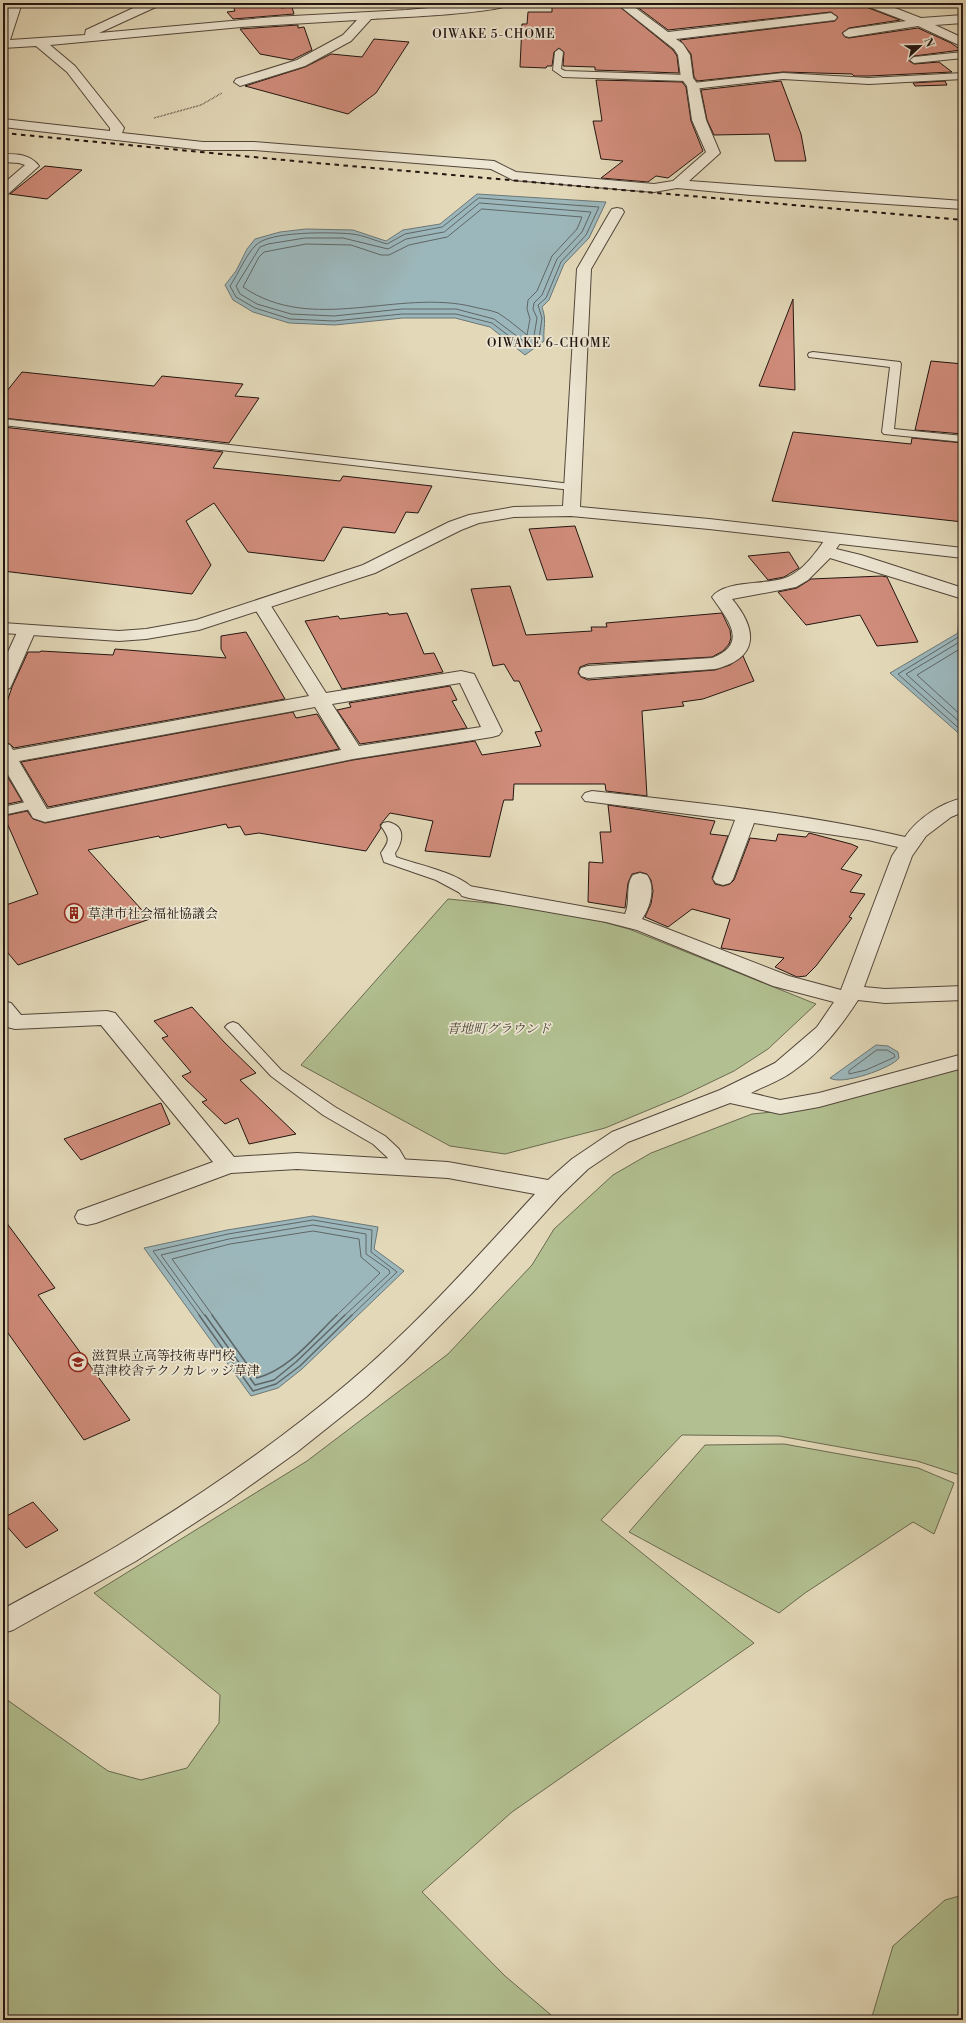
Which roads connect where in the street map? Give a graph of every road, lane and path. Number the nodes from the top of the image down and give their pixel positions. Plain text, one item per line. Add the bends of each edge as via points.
1 (16, 3) edge
2 (154, 3) edge
3 (507, 3) edge
4 (622, 3) edge
5 (871, 3) edge
6 (368, 16) junction
7 (831, 17) dead end
8 (963, 19) edge
9 (920, 22) junction
10 (850, 33) dead end
11 (667, 36) junction
12 (72, 40) junction
13 (40, 43) junction
14 (963, 43) edge
15 (3, 44) edge
16 (559, 52) dead end
17 (963, 55) edge
18 (914, 60) dead end
19 (963, 76) edge
20 (240, 82) joint
21 (690, 82) junction
22 (3, 123) edge
23 (116, 132) junction
24 (3, 158) edge
25 (677, 184) junction
26 (3, 191) edge
27 (963, 205) edge
28 (617, 212) dead end
29 (813, 355) dead end
30 (3, 422) edge
31 (963, 439) edge
32 (571, 487) junction
33 (571, 511) junction
34 (830, 546) junction
35 (963, 553) edge
36 (963, 594) edge
37 (262, 606) junction
38 (3, 628) edge
39 (27, 630) junction
40 (588, 672) dead end
41 (3, 684) edge
42 (320, 700) junction
43 (6, 753) edge
44 (354, 753) junction
45 (592, 797) dead end
46 (35, 804) junction
47 (963, 804) edge
48 (3, 811) edge
49 (746, 816) junction
50 (388, 826) dead end
51 (911, 844) junction
52 (640, 879) dead end
53 (723, 879) dead end
54 (469, 892) joint
55 (629, 922) junction
56 (963, 993) edge
57 (849, 996) junction
58 (3, 1008) edge
59 (233, 1027) dead end
60 (963, 1061) edge
61 (728, 1095) junction
62 (228, 1166) junction
63 (401, 1166) junction
64 (553, 1189) junction
65 (88, 1217) dead end
66 (3, 1622) edge

1 - 15 street
2 - 12 street
3 - 6 street
4 - 11 street
5 - 9 street
6 - 12 street via 241,23
6 - 20 street via 347,38 301,63
7 - 11 street
8 - 9 street
9 - 10 street
9 - 14 street
11 - 21 street via 684,55
12 - 13 street
13 - 15 street
13 - 23 street via 71,69
16 - 21 lane via 556,70 563,74
17 - 18 lane
19 - 21 lane via 869,81 783,76
20 - 23 path via 201,105
21 - 25 street via 699,120 713,153
22 - 23 street
23 - 25 street via 203,146 254,146 494,165 513,176 654,188
24 - 26 street via 26,160 32,166
25 - 27 street
28 - 32 street via 584,269
29 - 31 lane via 896,364 888,432
30 - 32 lane
32 - 33 street
33 - 34 street via 709,524
33 - 37 street via 514,512 475,519 455,526 369,569
34 - 35 street
34 - 36 street via 855,559
34 - 40 street via 802,576 790,583 732,592 721,597 734,610 742,628 740,645 726,660 715,663
37 - 39 street via 199,625 146,634 92,636
37 - 42 street
38 - 39 street
39 - 41 street
42 - 43 street
42 - 44 street
42 - 44 street via 467,678 492,731
43 - 46 street
44 - 46 street via 45,816 40,814
45 - 49 street
46 - 48 lane
47 - 51 street via 944,813 919,832
49 - 51 street via 884,836
49 - 53 street
50 - 54 lane via 395,834 395,843 388,852 389,859 459,884
51 - 57 street via 899,863
52 - 55 street via 640,905
54 - 55 street via 576,910
55 - 57 street via 781,981
56 - 57 street
57 - 61 street via 825,1032 801,1054 783,1068
58 - 62 street via 15,1022 107,1018
59 - 63 lane via 276,1073 329,1111 379,1140 393,1153
60 - 61 street via 819,1100 780,1107
61 - 64 street via 620,1138 580,1164
62 - 63 street via 297,1160
62 - 65 street
63 - 64 street via 448,1170
64 - 66 street via 464,1286 395,1356 288,1445 218,1495 126,1554

